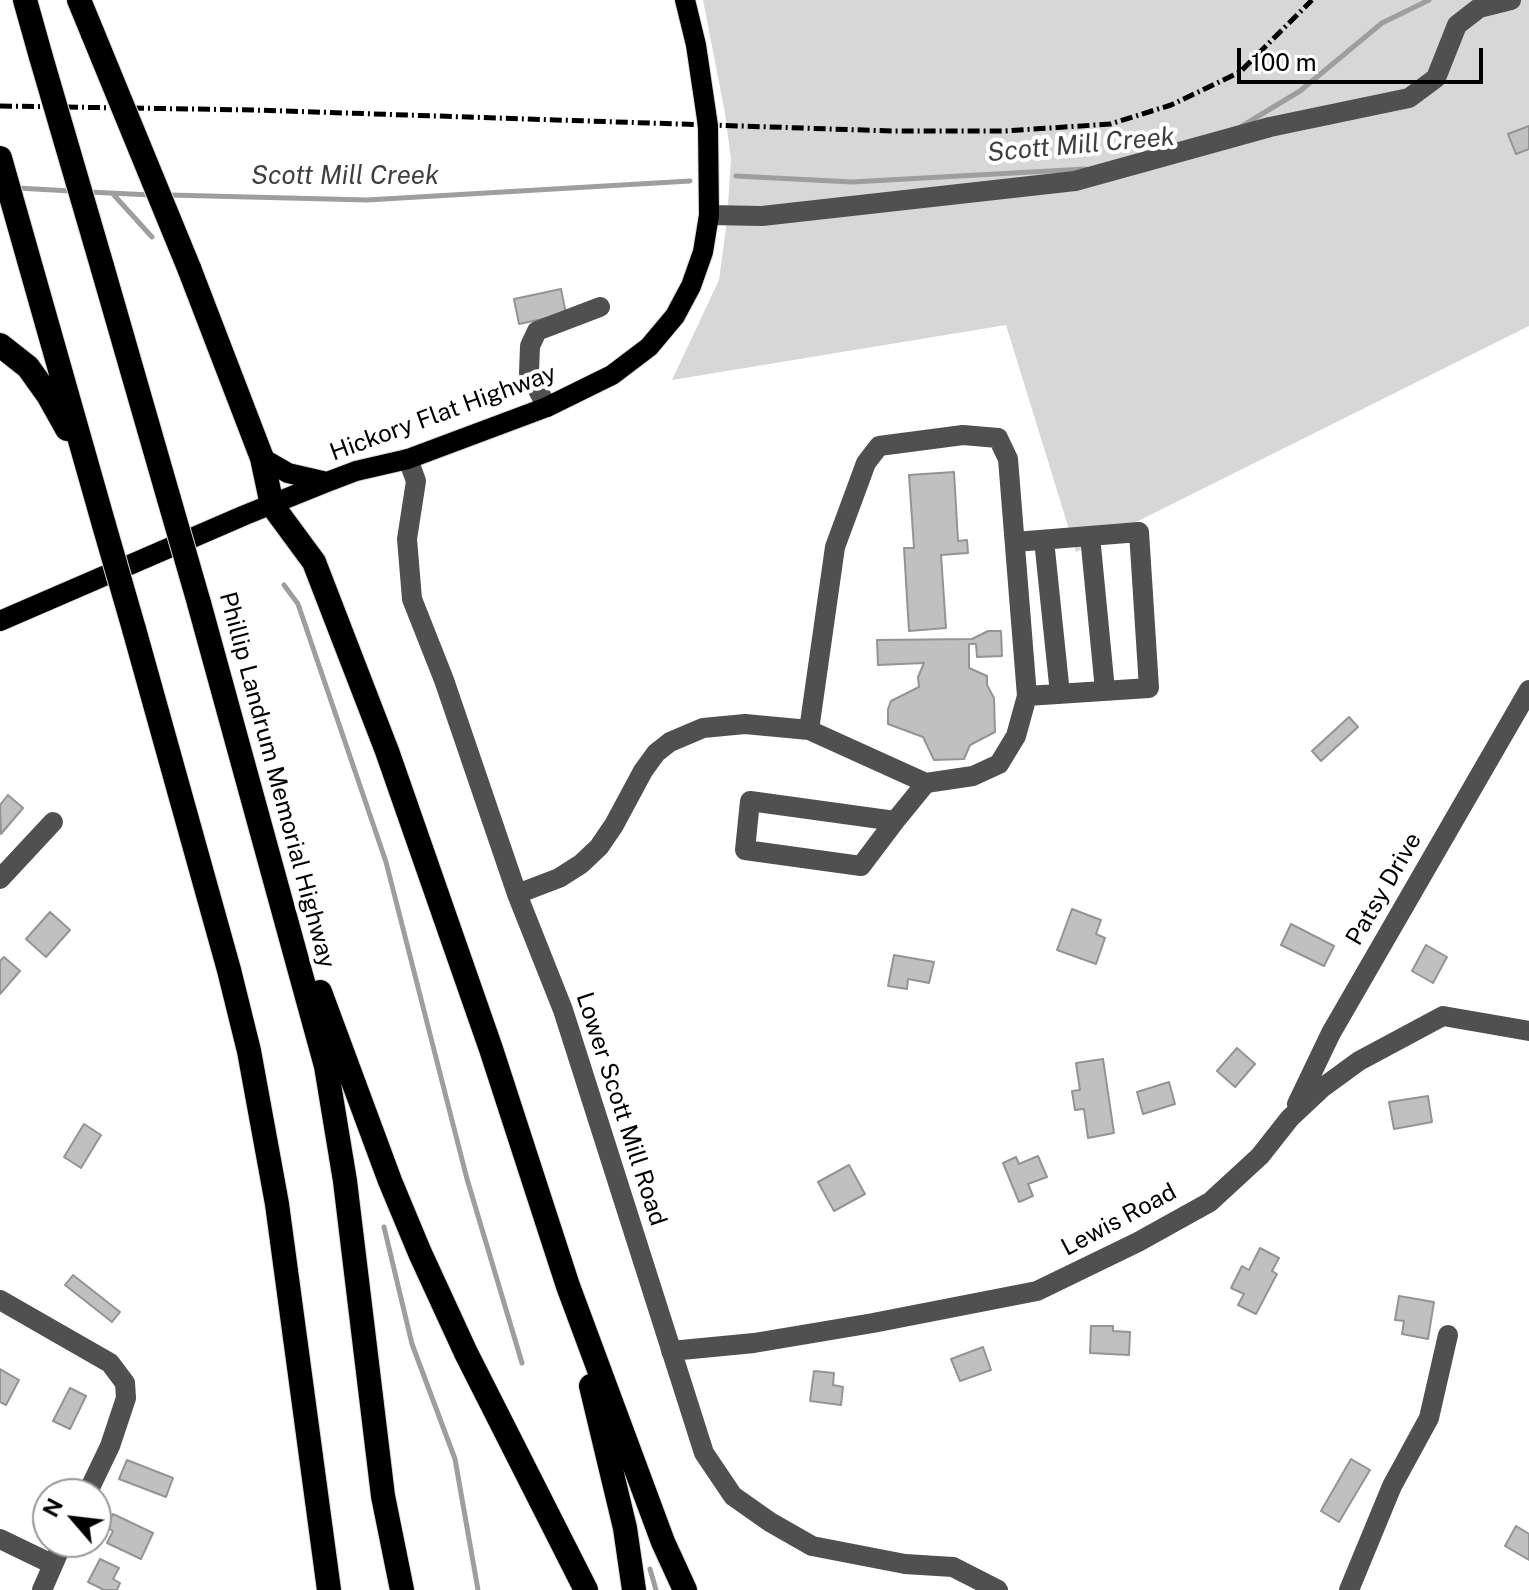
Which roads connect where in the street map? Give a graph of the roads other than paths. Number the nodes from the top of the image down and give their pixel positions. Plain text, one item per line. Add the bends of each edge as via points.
1 (25, 0) edge
2 (79, 0) edge
3 (685, 0) edge
4 (1511, 0) edge
5 (0, 158) edge
6 (709, 215) junction
7 (600, 307) dead end
8 (0, 345) edge
9 (547, 407) junction
10 (262, 458) junction
11 (408, 459) junction
12 (86, 462) junction
13 (327, 482) junction
14 (272, 505) junction
15 (1090, 536) junction
16 (1044, 540) junction
17 (1015, 542) junction
18 (0, 621) edge
19 (1105, 690) junction
20 (1529, 690) edge
21 (1060, 694) junction
22 (1027, 696) junction
23 (809, 730) junction
24 (926, 783) junction
25 (895, 821) junction
26 (53, 822) dead end
27 (272, 866) junction
28 (0, 879) edge
29 (517, 894) junction
30 (1529, 1031) edge
31 (1290, 1118) junction
32 (568, 1286) junction
33 (0, 1300) edge
34 (1448, 1335) dead end
35 (671, 1351) junction
36 (95, 1478) edge
37 (0, 1539) edge
38 (55, 1558) edge
39 (52, 1564) junction
40 (42, 1590) edge
41 (329, 1590) edge
42 (402, 1590) edge
43 (586, 1590) edge
44 (634, 1590) edge
45 (685, 1590) edge
46 (998, 1590) edge
47 (1349, 1590) edge

1 - 27 highway, Phillip Landrum Memorial Highway, bridge
2 - 10 highway, bridge
3 - 6 main road, Hickory Flat Highway via 708,126
4 - 6 street via 1479,8 1457,25 1436,78 1409,98 1270,127 1075,181 762,216
5 - 12 highway
6 - 9 main road, Hickory Flat Highway via 691,286 659,336 612,375
7 - 9 street via 537,331 530,346 529,373
8 - 12 highway via 28,367
9 - 11 main road, Hickory Flat Highway
10 - 13 main road via 288,473
10 - 14 highway
11 - 13 main road, Hickory Flat Highway
11 - 29 street, Lower Scott Mill Road via 416,481 407,539 412,599
12 - 41 highway, bridge via 249,1051 277,1204
13 - 14 main road, Hickory Flat Highway
14 - 18 main road, Hickory Flat Highway
14 - 32 highway via 314,562 387,751
15 - 16 street
15 - 19 street
15 - 19 street via 1139,532 1149,688
16 - 17 street
16 - 21 street
17 - 22 street
17 - 23 street via 1008,459 998,438 963,435 879,446 866,463 835,547
19 - 21 street
20 - 31 street, Patsy Drive via 1331,1033
21 - 22 street
22 - 24 street via 1016,736 999,764 973,776
23 - 24 street
23 - 29 street via 723,725 670,742 643,771 599,847 559,878
24 - 25 street
25 - 25 street via 750,801 745,850 861,866
26 - 28 street
27 - 42 highway, Phillip Landrum Memorial Highway via 326,1066 383,1496
27 - 43 highway via 420,1253
29 - 35 street, Lower Scott Mill Road via 563,1010
30 - 31 street, Lewis Road via 1443,1016 1359,1061
31 - 35 street, Lewis Road via 1260,1156 1210,1202 1037,1291 754,1343
32 - 44 highway via 625,1528
32 - 45 highway
33 - 36 street via 110,1363 125,1383 126,1398
34 - 47 street via 1429,1418 1392,1486
35 - 46 street, Lower Scott Mill Road via 704,1453 733,1496 812,1546 905,1564 953,1567
37 - 39 street
38 - 39 street
39 - 40 street

